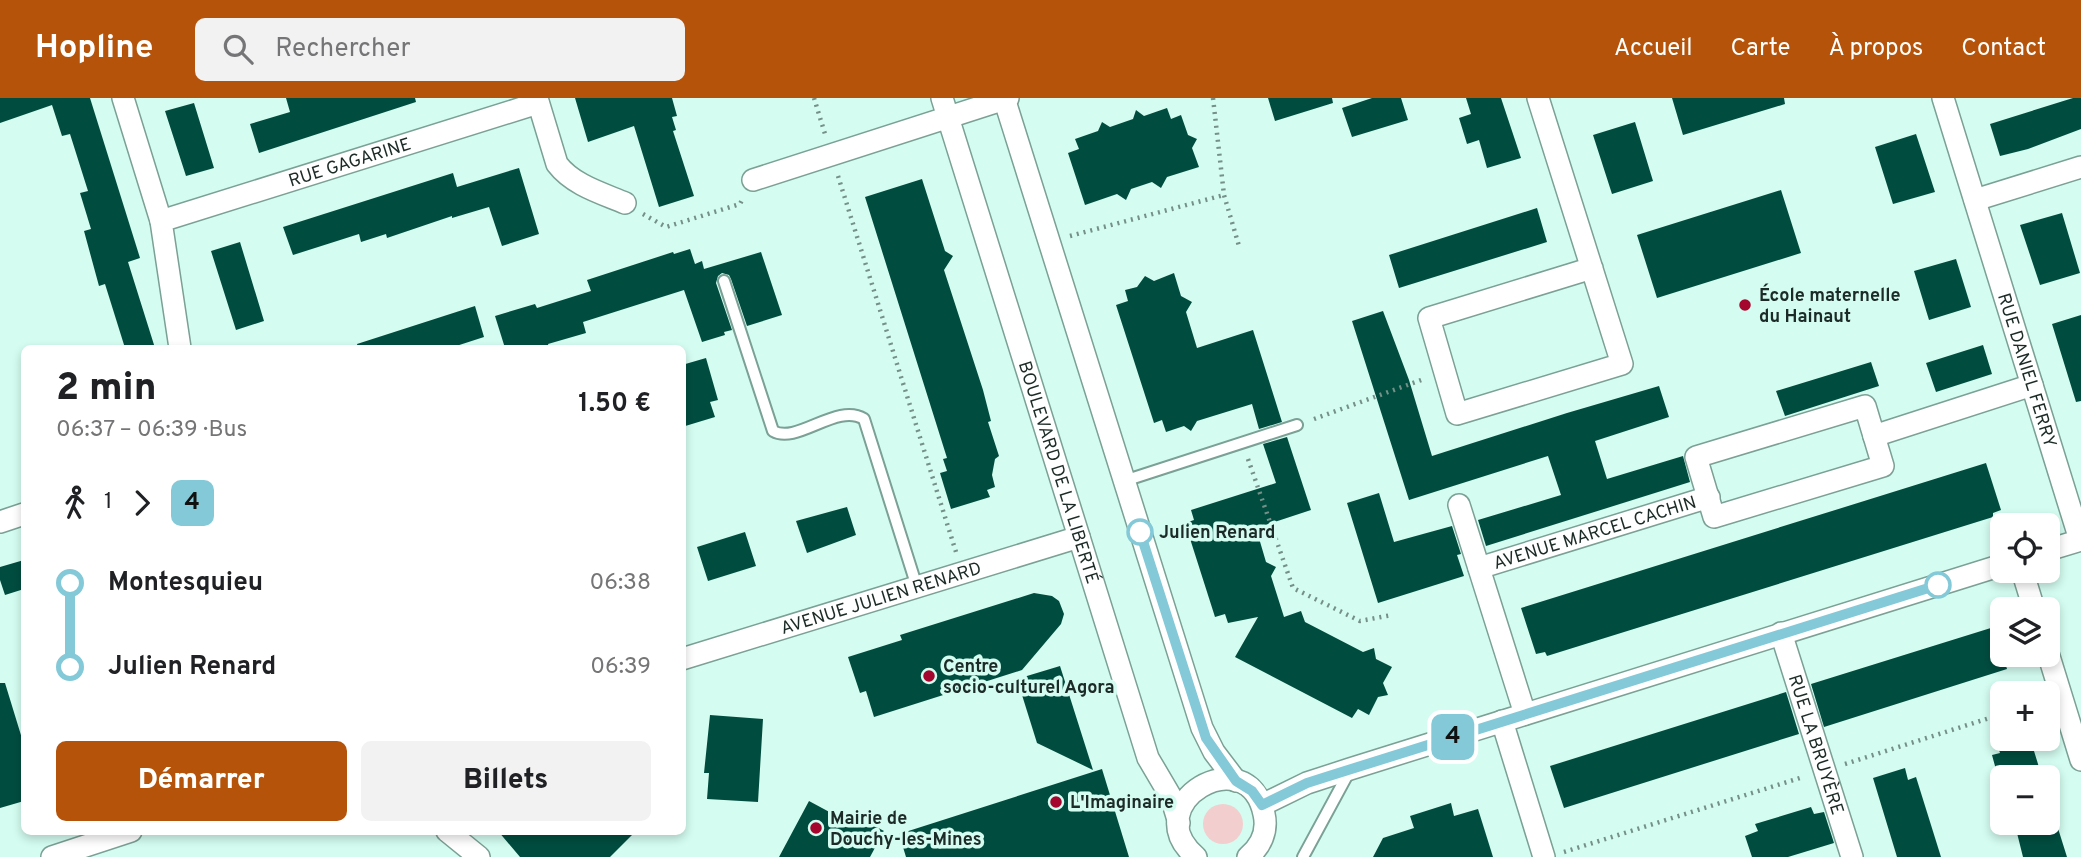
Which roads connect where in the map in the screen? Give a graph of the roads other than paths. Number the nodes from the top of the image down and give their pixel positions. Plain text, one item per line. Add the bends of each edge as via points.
1 (122, 98) edge
2 (1005, 98) edge
3 (1943, 98) edge
4 (1543, 99) edge
5 (537, 100) edge
6 (945, 108) edge
7 (2081, 167) edge
8 (753, 180) road end
9 (1975, 200) junction
10 (625, 203) road end
11 (161, 221) junction
12 (1592, 268) junction
13 (724, 281) dead end
14 (180, 345) edge
15 (2032, 385) junction
16 (1297, 425) road end
17 (1874, 436) junction
18 (1124, 481) junction
19 (1709, 497) junction
20 (1459, 505) dead end
21 (21, 515) edge
22 (0, 522) edge
23 (1079, 537) junction
24 (2081, 540) edge
25 (2060, 546) edge
26 (1479, 569) junction
27 (1990, 569) edge
28 (916, 587) junction
29 (1781, 633) junction
30 (686, 658) edge
31 (2052, 667) edge
32 (1525, 715) junction
33 (1502, 721) junction
34 (2081, 760) edge
35 (1350, 769) junction
36 (1236, 781) junction
37 (1262, 805) junction
38 (1178, 823) junction
39 (119, 835) edge
40 (452, 835) edge
41 (1552, 855) edge
42 (52, 857) edge
43 (479, 857) edge
44 (1196, 857) edge
45 (1248, 857) edge
46 (1303, 857) edge
47 (1852, 857) edge

1 - 11 street
2 - 6 street
2 - 18 street
3 - 9 street, RUE DANIEL FERRY
4 - 12 street
5 - 10 street, RUE GAGARINE via 557,164 577,182
5 - 11 street, RUE GAGARINE
6 - 8 street via 832,155
6 - 23 street, BOULEVARD DE LA LIBERTÉ
7 - 9 street
9 - 15 street, RUE DANIEL FERRY
11 - 14 street
12 - 12 street via 1622,364 1457,414 1429,317
13 - 28 lane via 773,431 786,434 848,415 864,419
15 - 17 street
15 - 24 street, RUE DANIEL FERRY
16 - 18 lane
17 - 19 street, AVENUE MARCEL CACHIN via 1883,467 1714,517
17 - 19 street, AVENUE MARCEL CACHIN via 1865,406 1696,457
18 - 36 street via 1202,728
19 - 26 street, AVENUE MARCEL CACHIN
20 - 26 street, AVENUE MARCEL CACHIN
21 - 22 street
23 - 28 street, AVENUE JULIEN RENARD
23 - 38 street, BOULEVARD DE LA LIBERTÉ via 1148,758 1171,797
24 - 25 street
26 - 32 street, AVENUE MARCEL CACHIN
27 - 29 street
28 - 30 street, AVENUE JULIEN RENARD
29 - 32 street
29 - 47 street, RUE LA BRUYÈRE
31 - 34 street
32 - 33 street
33 - 35 street
33 - 41 street
35 - 37 street
35 - 46 lane
36 - 37 street via 1252,791
36 - 38 street via 1217,779 1199,785 1185,799
37 - 45 street via 1265,832
38 - 44 street, BOULEVARD DE LA LIBERTÉ via 1184,843
39 - 42 street
40 - 43 street

